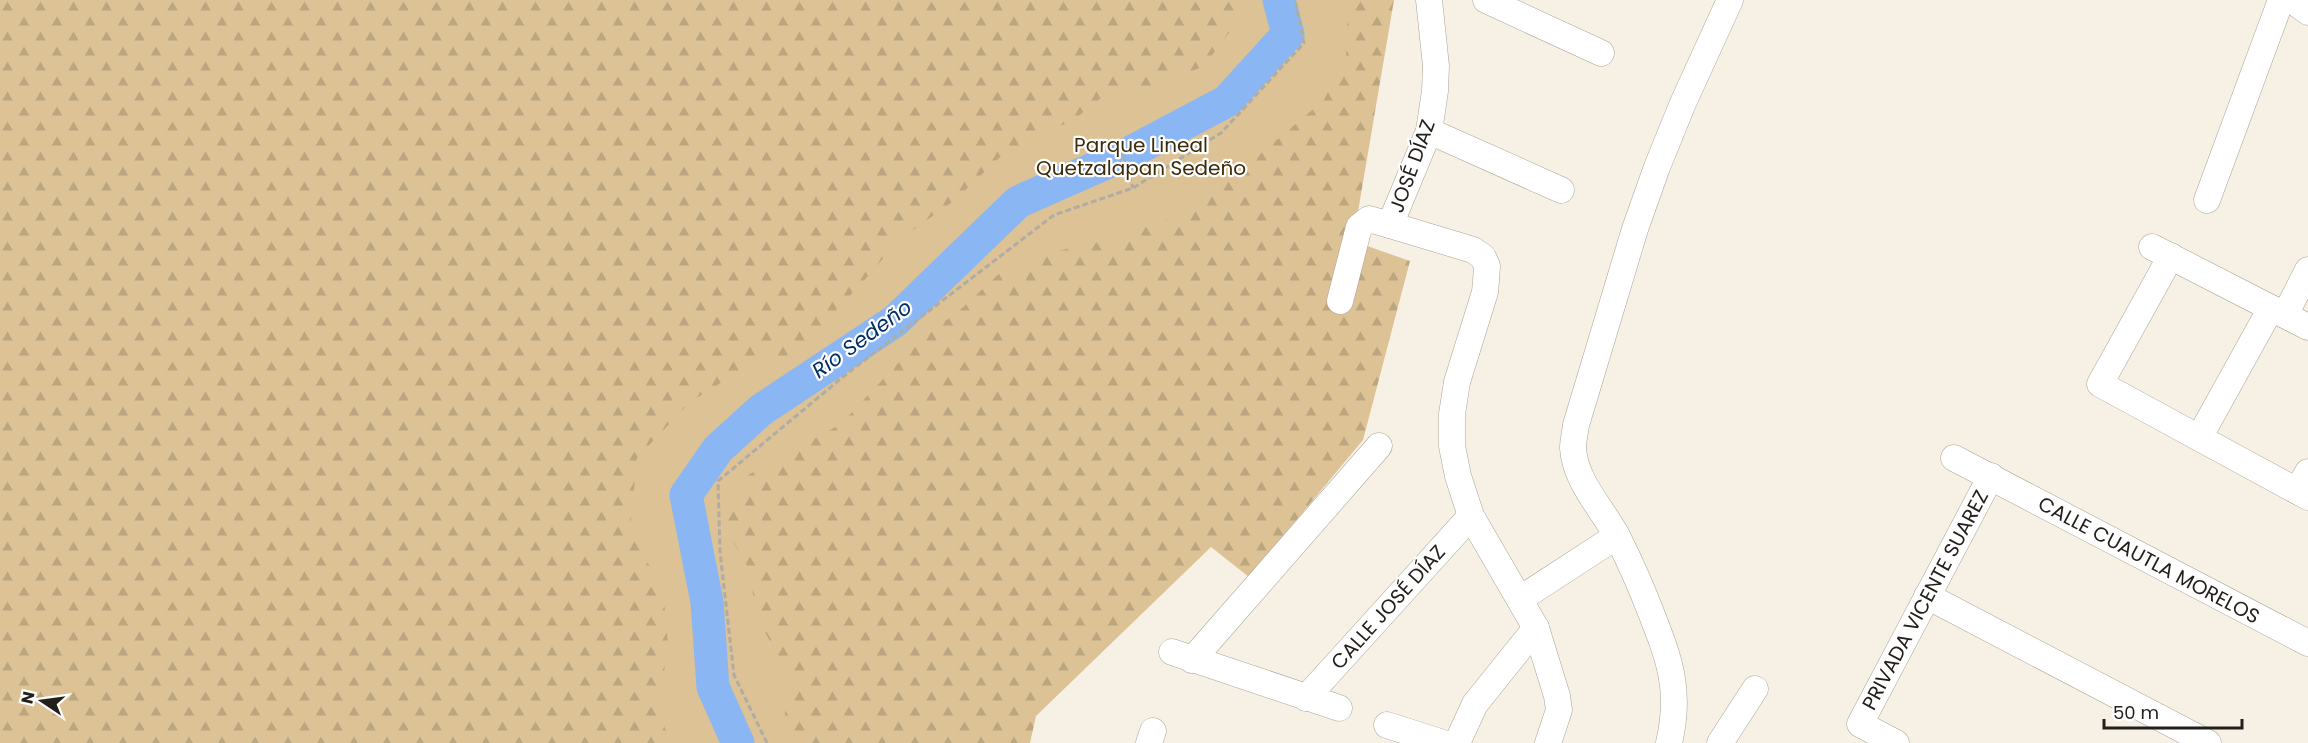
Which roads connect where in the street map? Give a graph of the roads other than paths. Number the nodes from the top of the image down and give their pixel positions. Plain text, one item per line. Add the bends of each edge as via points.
1 (1429, 0) edge
2 (1486, 0) edge
3 (1730, 0) edge
4 (2281, 0) edge
5 (2292, 0) edge
6 (2308, 12) edge
7 (1600, 52) dead end
8 (1429, 131) junction
9 (1561, 190) dead end
10 (2207, 200) dead end
11 (1390, 225) junction
12 (2308, 270) edge
13 (1340, 301) dead end
14 (2278, 311) junction
15 (2308, 327) edge
16 (2199, 438) junction
17 (1379, 446) dead end
18 (1954, 458) dead end
19 (1991, 477) junction
20 (2305, 487) edge
21 (1471, 516) junction
22 (1617, 536) junction
23 (1927, 596) junction
24 (1520, 599) junction
25 (1536, 628) junction
26 (2308, 643) edge
27 (1755, 689) dead end
28 (1306, 698) junction
29 (1339, 708) dead end
30 (1388, 725) dead end
31 (1876, 736) edge
32 (1443, 743) edge
33 (1457, 743) edge
34 (1548, 743) edge
35 (1669, 743) edge
36 (1720, 743) edge
37 (2208, 743) edge

1 - 8 street, JOSÉ DÍAZ via 1436,66
2 - 7 street
3 - 22 street via 1657,167 1576,426 1575,464
4 - 10 street
5 - 6 street
8 - 9 street
8 - 11 street, JOSÉ DÍAZ
11 - 13 street via 1369,219 1359,227
11 - 21 street, JOSÉ DÍAZ via 1473,250 1487,266 1485,292 1457,382 1452,414 1452,446
12 - 14 street
14 - 15 street
14 - 16 street
14 - 16 street via 2162,251 2100,384
16 - 20 street
17 - 28 street via 1182,656
18 - 19 street, CALLE CUAUTLA MORELOS
19 - 23 street, PRIVADA VICENTE SUAREZ
19 - 26 street, CALLE CUAUTLA MORELOS
21 - 24 street
21 - 28 street, CALLE JOSÉ DÍAZ
22 - 24 street
22 - 35 street via 1668,656 1674,690
23 - 31 street, PRIVADA VICENTE SUAREZ
23 - 37 street
24 - 25 street
25 - 33 street via 1475,704
25 - 34 street via 1559,710
27 - 36 street
28 - 29 street
30 - 32 street

